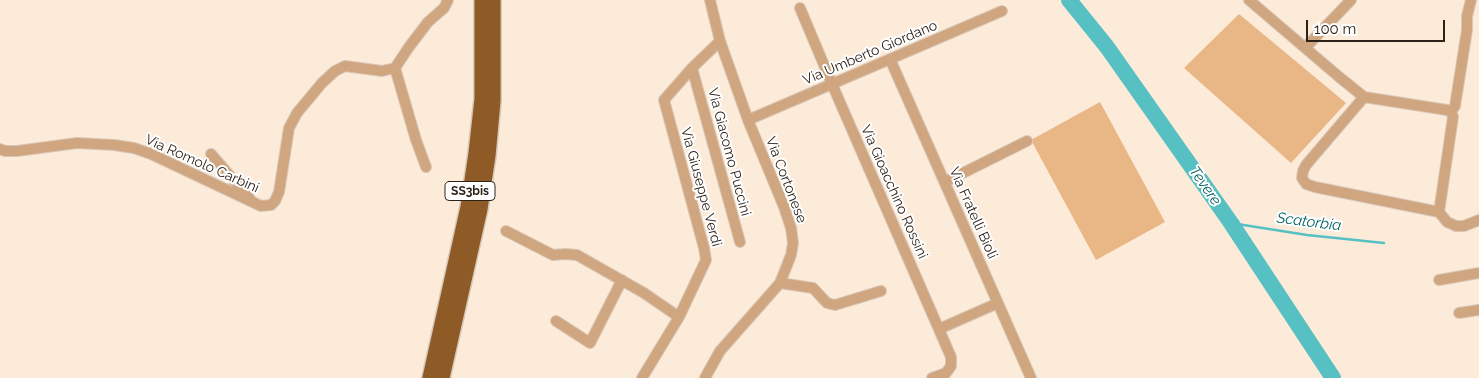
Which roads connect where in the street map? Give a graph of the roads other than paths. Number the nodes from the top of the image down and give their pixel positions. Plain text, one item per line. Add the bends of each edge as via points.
1 (448, 0) edge
2 (482, 0) edge
3 (494, 0) edge
4 (710, 0) edge
5 (1249, 0) edge
6 (1351, 0) edge
7 (1471, 0) edge
8 (800, 8) dead end
9 (1002, 11) dead end
10 (720, 41) junction
11 (1306, 48) junction
12 (890, 59) junction
13 (395, 68) junction
14 (692, 68) junction
15 (832, 84) junction
16 (1364, 97) junction
17 (1451, 112) junction
18 (748, 120) junction
19 (1027, 141) dead end
20 (0, 149) edge
21 (211, 154) dead end
22 (426, 167) dead end
23 (945, 182) junction
24 (252, 202) junction
25 (1439, 212) junction
26 (1479, 220) edge
27 (506, 231) dead end
28 (740, 242) dead end
29 (1479, 273) edge
30 (622, 280) junction
31 (1439, 280) dead end
32 (780, 282) junction
33 (881, 291) dead end
34 (998, 303) junction
35 (1479, 310) edge
36 (1459, 313) dead end
37 (679, 317) junction
38 (556, 321) dead end
39 (939, 329) junction
40 (430, 378) edge
41 (442, 378) edge
42 (642, 378) edge
43 (705, 378) edge
44 (932, 378) edge
45 (1031, 378) edge

1 - 13 street
2 - 40 highway, SS3bis via 482,99 476,153 468,207
3 - 41 highway, SS3bis via 493,101 488,156 480,209
4 - 10 street, Via Cortonese
5 - 11 street
6 - 11 street
7 - 17 street
8 - 15 street, Via Gioacchino Rossini
9 - 12 street, Via Umberto Giordano
10 - 14 street, Via Giuseppe Verdi
10 - 18 street, Via Cortonese
11 - 16 street
12 - 15 street, Via Umberto Giordano
12 - 23 street, Via Fratelli Bioli
13 - 22 street
13 - 24 street, Via Romolo Carbini via 382,72 345,66 322,83 289,128 275,201 261,206
14 - 28 street, Via Giacomo Puccini
14 - 37 street, Via Giuseppe Verdi via 664,100 706,260
15 - 18 street, Via Umberto Giordano
15 - 39 street, Via Gioacchino Rossini
16 - 17 street
16 - 25 street via 1306,165 1302,178 1315,188
17 - 25 street via 1453,117
18 - 32 street, Via Cortonese via 791,228 791,255
19 - 23 street
20 - 24 street, Via Romolo Carbini via 17,151 77,143 134,148
21 - 24 street
23 - 34 street, Via Fratelli Bioli
25 - 26 street via 1447,222 1456,226
27 - 30 street via 553,255 577,255
29 - 31 street
30 - 37 street
30 - 38 street via 590,343
32 - 33 street via 813,288 827,303 836,305
32 - 43 street, Via Cortonese via 720,351
34 - 39 street
34 - 45 street, Via Fratelli Bioli
35 - 36 street
37 - 42 street, Via Giuseppe Verdi
39 - 44 street, Via Gioacchino Rossini via 951,356 951,366 946,373

